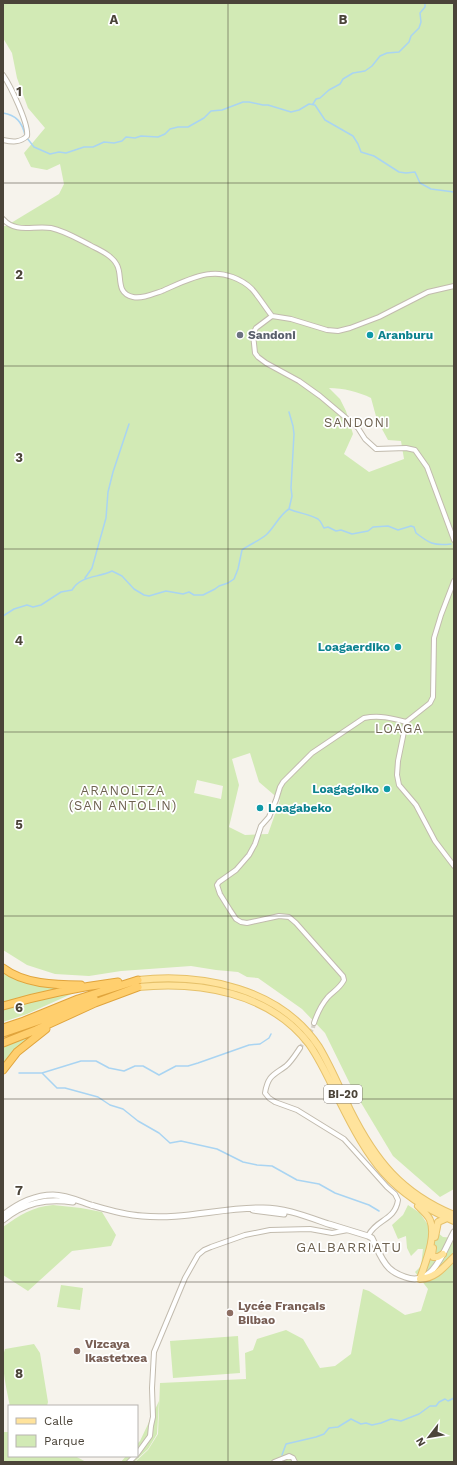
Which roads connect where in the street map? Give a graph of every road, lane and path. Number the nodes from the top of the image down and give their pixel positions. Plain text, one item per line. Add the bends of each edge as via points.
1 (3, 75) edge
2 (3, 140) edge
3 (3, 219) edge
4 (454, 286) edge
5 (272, 316) junction
6 (454, 540) edge
7 (454, 581) edge
8 (406, 722) junction
9 (454, 866) edge
10 (3, 968) edge
11 (138, 984) junction
12 (91, 986) junction
13 (3, 1006) edge
14 (69, 1015) junction
15 (314, 1023) tunnel mouth
16 (3, 1028) edge
17 (3, 1034) edge
18 (3, 1043) edge
19 (300, 1048) tunnel mouth
20 (3, 1070) edge
21 (407, 1195) junction
22 (88, 1204) junction
23 (454, 1215) edge
24 (3, 1216) edge
25 (447, 1218) junction
26 (3, 1220) edge
27 (454, 1221) edge
28 (350, 1230) junction
29 (454, 1232) edge
30 (368, 1236) junction
31 (443, 1254) junction
32 (454, 1257) edge
33 (420, 1279) junction
34 (138, 1452) edge
35 (274, 1462) edge
36 (295, 1462) edge

1 - 2 street via 28,130 26,137 20,141
3 - 5 street via 16,228 52,228 100,250 117,265 121,288 128,296 139,298 210,274 222,274 240,280 252,289
4 - 5 street via 428,292 379,317 338,331
5 - 6 street via 256,328 253,334 255,353 258,357 320,396 358,428 376,450 415,450 427,467
7 - 8 street via 434,638 433,697 430,703
8 - 9 street via 398,761 399,785 416,805 435,841
8 - 15 street via 385,717 364,718 312,753 280,787 269,817 261,826 249,855 236,870 217,885 236,920 247,922 279,916 289,917 343,976 344,980 327,998
10 - 12 highway via 31,980 58,985
11 - 12 highway
11 - 14 highway
11 - 16 highway, BI-20 via 78,999
11 - 17 highway, BI-20 via 91,999
11 - 21 main road, BI-20 via 214,989 257,1003 283,1019 313,1050 374,1161 385,1176
11 - 23 main road, BI-20 via 178,978 219,983 260,997 286,1014 308,1033 318,1047 362,1133 383,1164 413,1193
12 - 13 highway
14 - 18 highway
14 - 20 highway via 26,1044
19 - 30 street via 286,1066 273,1075 266,1092 275,1102 297,1110 344,1139 395,1194 398,1200 397,1208 392,1215 370,1230
21 - 25 main road, BI-20 via 427,1209
21 - 33 main road via 428,1217 432,1227
22 - 24 street via 52,1195 27,1200
22 - 26 street via 60,1200 38,1202
22 - 28 street via 136,1216 168,1217 244,1209 292,1215
25 - 27 main road, BI-20
25 - 31 main road via 437,1225 432,1255 435,1258
28 - 30 street
28 - 34 street via 332,1233 310,1229 270,1230 245,1235 211,1247 198,1256 185,1278 154,1352 150,1436
29 - 31 street
30 - 33 street via 372,1238 388,1268 407,1278
31 - 33 street via 433,1269
32 - 33 main road via 435,1275
35 - 36 street via 289,1456

